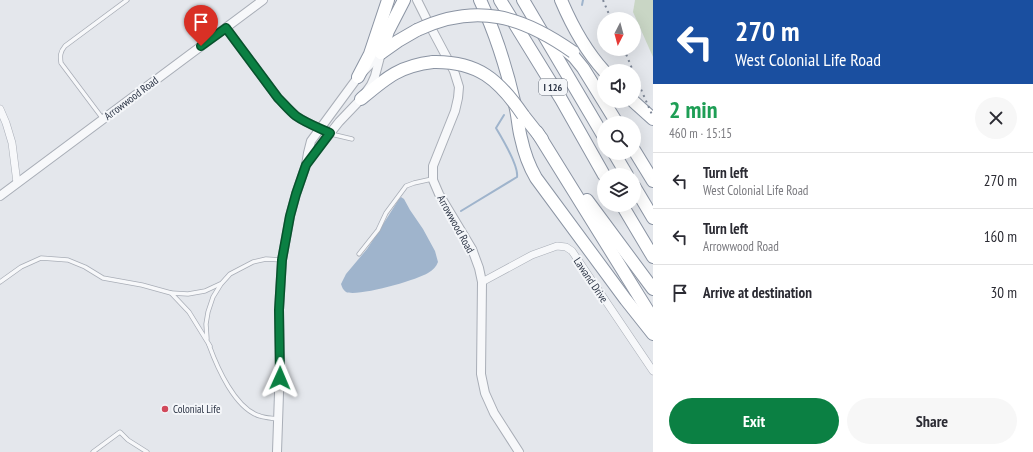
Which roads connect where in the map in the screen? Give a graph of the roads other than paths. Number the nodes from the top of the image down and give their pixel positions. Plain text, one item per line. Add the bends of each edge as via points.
1 (127, 0) edge
2 (263, 0) edge
3 (388, 0) edge
4 (404, 0) edge
5 (417, 0) edge
6 (480, 0) edge
7 (500, 0) edge
8 (522, 0) edge
9 (561, 0) edge
10 (389, 15) junction
11 (226, 28) junction
12 (554, 38) junction
13 (381, 53) junction
14 (598, 64) edge
15 (597, 71) edge
16 (358, 77) junction
17 (361, 99) junction
18 (641, 108) edge
19 (0, 109) edge
20 (614, 116) edge
21 (103, 119) junction
22 (653, 119) edge
23 (597, 124) edge
24 (320, 128) junction
25 (537, 132) junction
26 (330, 133) junction
27 (352, 139) dead end
28 (640, 160) edge
29 (306, 165) junction
30 (600, 168) edge
31 (433, 179) junction
32 (653, 181) edge
33 (17, 183) junction
34 (0, 196) edge
35 (641, 198) edge
36 (626, 212) edge
37 (653, 218) edge
38 (360, 254) dead end
39 (653, 257) edge
40 (282, 260) junction
41 (0, 282) edge
42 (482, 282) junction
43 (221, 284) junction
44 (653, 289) edge
45 (171, 293) junction
46 (653, 319) edge
47 (653, 334) edge
48 (210, 346) junction
49 (653, 371) edge
50 (278, 419) junction
51 (93, 452) edge
52 (147, 452) edge
53 (277, 452) edge
54 (520, 452) edge

1 - 21 lane via 61,51 61,63
2 - 11 street, Arrowwood Road
3 - 10 highway
4 - 10 highway
5 - 31 street via 454,71 459,87 455,111 433,166
6 - 47 highway via 500,50 523,146 533,173
7 - 30 highway, I 126
8 - 23 highway, I 126
9 - 14 highway via 580,38
10 - 13 highway via 388,31
10 - 16 highway
11 - 21 street, Arrowwood Road
11 - 24 street via 278,98 295,115
12 - 13 highway, bridge via 535,28 495,16 459,16 417,30
12 - 15 highway, bridge
12 - 20 highway via 583,68
13 - 16 street
13 - 17 street via 375,76
16 - 24 street
17 - 25 highway, bridge via 400,70 433,62 452,62 485,74 512,99
17 - 26 street
18 - 22 highway
19 - 33 street via 12,143
21 - 33 street, Arrowwood Road
24 - 26 street
24 - 29 street via 311,141
25 - 44 highway
25 - 46 highway
26 - 27 lane
26 - 29 street
28 - 32 highway
29 - 40 street via 290,216
31 - 38 lane via 406,186
31 - 42 street, Arrowwood Road via 439,194 472,249
33 - 34 street, Arrowwood Road
35 - 37 highway
36 - 39 highway
40 - 43 lane via 266,259 253,262 230,274
40 - 50 street
41 - 45 lane via 21,267 41,258 68,260 103,278
42 - 49 street, Lawand Drive via 532,255 557,246 566,247 572,251
42 - 54 street, Arrowwood Road via 481,374 485,393 494,413
43 - 45 lane via 205,291
43 - 48 lane via 208,312 206,336
45 - 48 lane via 189,312
48 - 50 lane via 223,377 241,404 259,416
50 - 53 street
51 - 52 lane via 120,432

